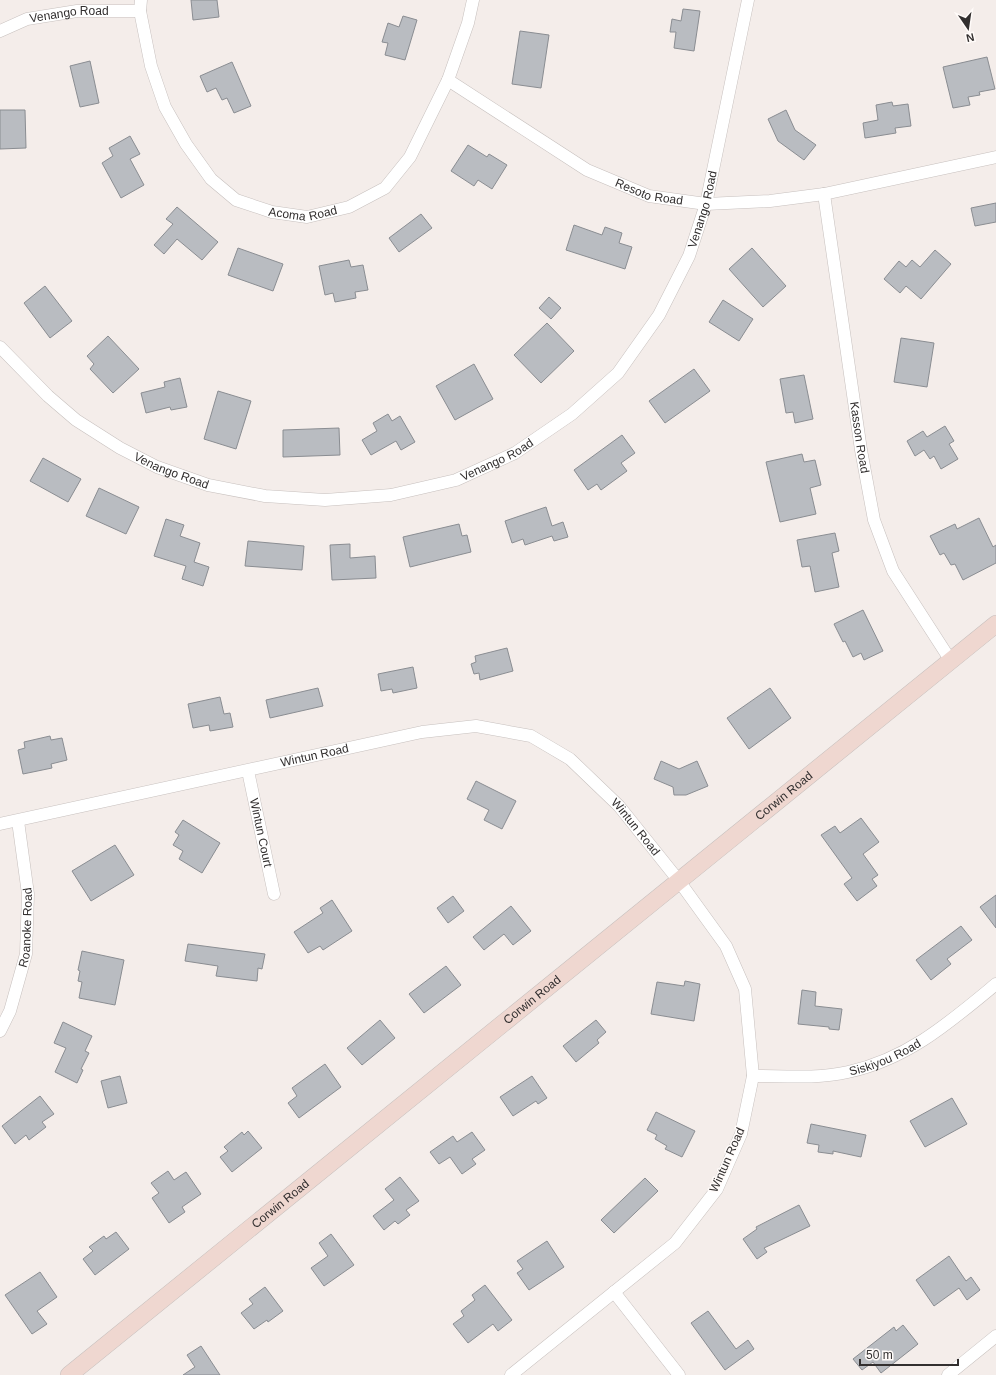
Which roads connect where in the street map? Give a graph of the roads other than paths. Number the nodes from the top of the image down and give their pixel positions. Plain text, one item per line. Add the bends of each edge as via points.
1 (473, 0) edge
2 (748, 0) edge
3 (141, 6) edge
4 (0, 31) edge
5 (448, 80) junction
6 (996, 157) edge
7 (824, 194) junction
8 (706, 204) junction
9 (0, 347) edge
10 (996, 624) edge
11 (952, 661) junction
12 (248, 771) junction
13 (18, 821) junction
14 (0, 824) edge
15 (679, 881) junction
16 (274, 894) dead end
17 (996, 984) edge
18 (0, 1030) edge
19 (753, 1076) junction
20 (614, 1292) junction
21 (996, 1336) edge
22 (69, 1375) edge
23 (511, 1375) edge
24 (679, 1375) edge
25 (948, 1375) edge

1 - 5 street, Acoma Road via 468,23
2 - 8 street, Venango Road
3 - 4 street, Venango Road via 77,11 27,19
3 - 5 street, Acoma Road via 151,66 165,107 186,144 211,179 236,200 272,212 307,217 349,207 384,188 410,157
5 - 8 street, Resoto Road via 587,170 649,196
6 - 7 street, Resoto Road
7 - 8 street, Resoto Road via 770,202
7 - 11 street, Kasson Road via 861,450 874,520 894,571
8 - 9 street, Venango Road via 689,256 659,315 618,373 572,414 516,453 456,480 391,495 325,500 265,496 208,485 157,467 120,448 76,420 48,396
10 - 11 main road, Corwin Road
11 - 15 main road, Corwin Road
12 - 13 street, Wintun Road
12 - 15 street, Wintun Road via 422,732 476,726 531,736 570,759 619,806
12 - 16 street, Wintun Court
13 - 14 street, Wintun Road
13 - 18 street, Roanoke Road via 28,894 26,954 10,1011
15 - 19 street, Wintun Road via 726,946 745,989
15 - 22 main road, Corwin Road
17 - 19 street, Siskiyou Road via 921,1042 879,1064 824,1075
19 - 20 street, Wintun Road via 741,1134 717,1189 675,1243
20 - 23 street, Wintun Road
20 - 24 street
21 - 25 street

